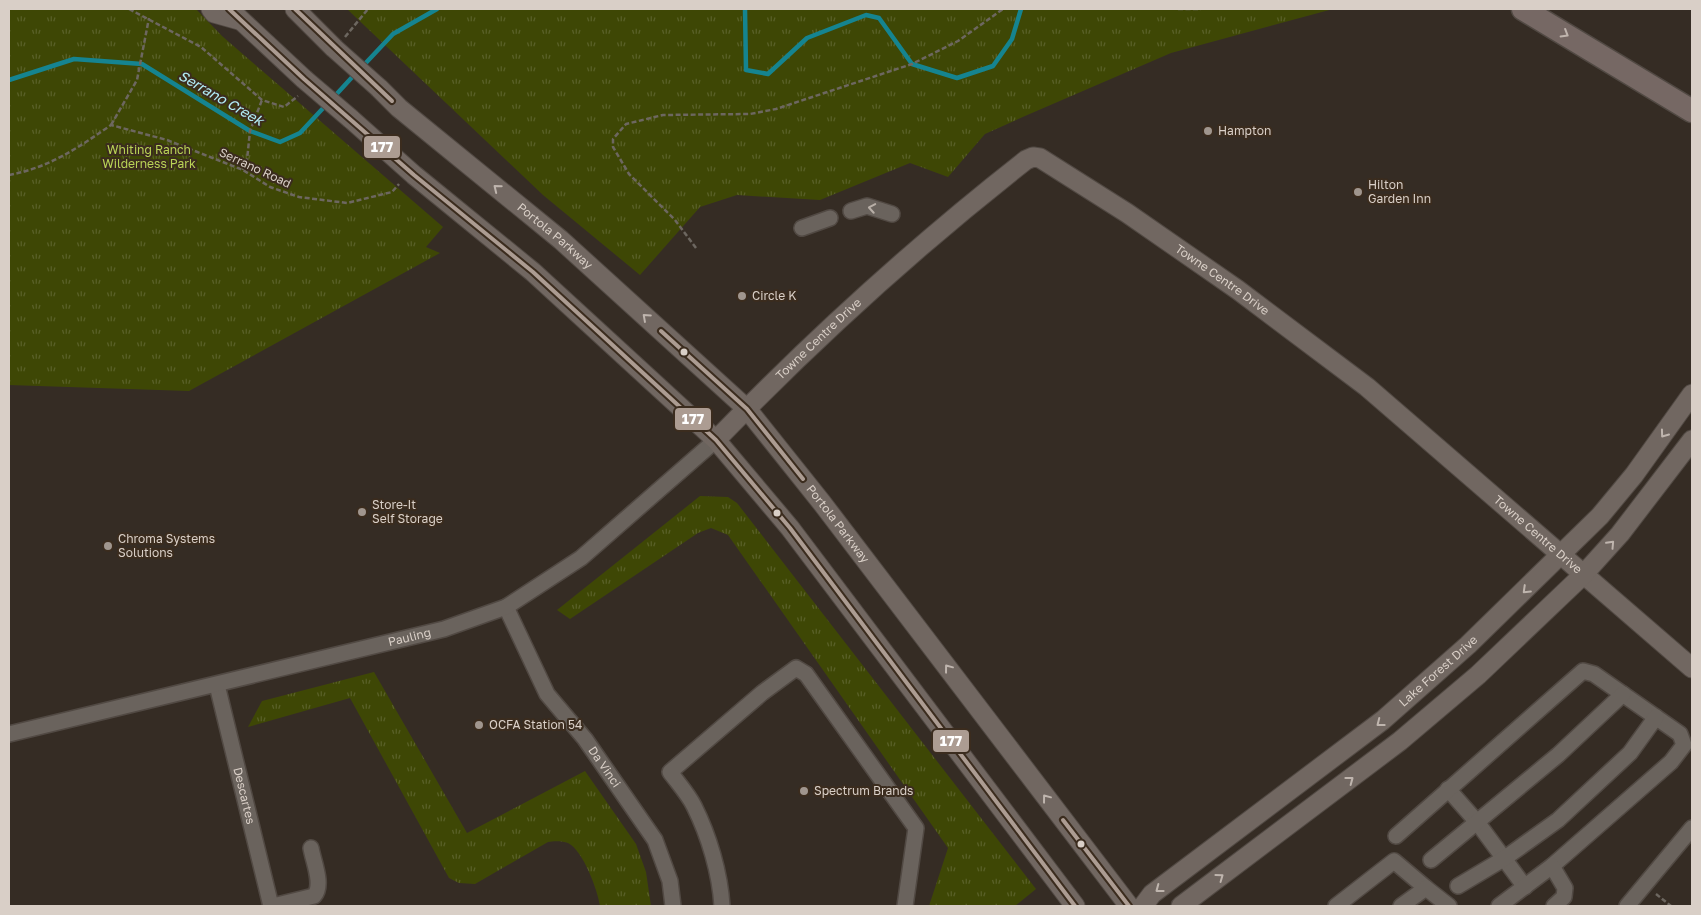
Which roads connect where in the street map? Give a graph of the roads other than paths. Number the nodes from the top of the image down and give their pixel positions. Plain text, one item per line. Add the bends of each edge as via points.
1 (211, 9) edge
2 (295, 9) edge
3 (1523, 9) edge
4 (234, 14) edge
5 (1692, 111) edge
6 (851, 211) dead end
7 (892, 214) dead end
8 (830, 218) dead end
9 (802, 228) dead end
10 (1692, 394) edge
11 (747, 408) junction
12 (716, 440) junction
13 (1692, 440) edge
14 (1561, 556) junction
15 (1583, 574) junction
16 (506, 607) junction
17 (1692, 668) edge
18 (217, 685) junction
19 (1623, 694) junction
20 (1656, 717) junction
21 (9, 734) edge
22 (1448, 789) junction
23 (1478, 822) junction
24 (1692, 828) edge
25 (1396, 836) dead end
26 (310, 848) dead end
27 (1505, 858) junction
28 (1431, 860) dead end
29 (1552, 866) junction
30 (1458, 886) dead end
31 (1524, 887) junction
32 (1426, 888) junction
33 (272, 906) edge
34 (673, 906) edge
35 (722, 906) edge
36 (905, 906) edge
37 (1075, 906) edge
38 (1129, 906) edge
39 (1143, 906) edge
40 (1181, 906) edge
41 (1336, 906) edge
42 (1401, 906) edge
43 (1449, 906) edge
44 (1499, 906) edge
45 (1554, 906) edge
46 (1627, 906) edge

1 - 4 main road via 214,13
11 -> 2 main road, Portola Parkway, bridge via 561,240 399,108
3 -> 5 highway
4 - 12 main road, bridge via 410,171 533,272
7 -> 6 street via 867,206
8 - 9 street
10 -> 14 main road, Lake Forest Drive via 1634,475
11 - 12 main road, Pauling
11 - 14 main road, Towne Centre Drive via 818,338 960,211 1026,160 1040,158 1127,213 1308,341 1367,387
38 -> 11 main road, Portola Parkway
12 - 16 street, Pauling via 581,558
12 - 37 main road via 790,528
15 -> 13 main road via 1638,513
14 - 15 main road, Towne Centre Drive
14 -> 39 main road, Lake Forest Drive via 1383,720 1152,894
15 - 17 main road, Towne Centre Drive
40 -> 15 main road via 1400,741 1478,675
16 - 18 street, Pauling via 444,629
16 - 34 street, Da Vinci via 548,694 585,739 656,840 670,881
18 - 21 street, Pauling
18 - 33 street, Descartes
19 - 20 street
19 - 22 street via 1594,674 1583,671
19 - 23 street via 1558,755
20 - 27 street via 1623,759 1558,820
20 - 29 street via 1680,734 1684,745 1672,762
22 - 23 street
22 - 25 street
23 - 27 street
23 - 28 street
24 - 46 street
26 - 33 street via 317,892 314,896
27 - 30 street
27 - 31 street
29 - 31 street
29 - 45 street via 1565,888 1564,897
31 - 44 street
32 - 41 street via 1394,861
32 - 42 street
32 - 43 street
35 - 36 street via 708,838 694,805 670,772 796,668 806,674 916,828

